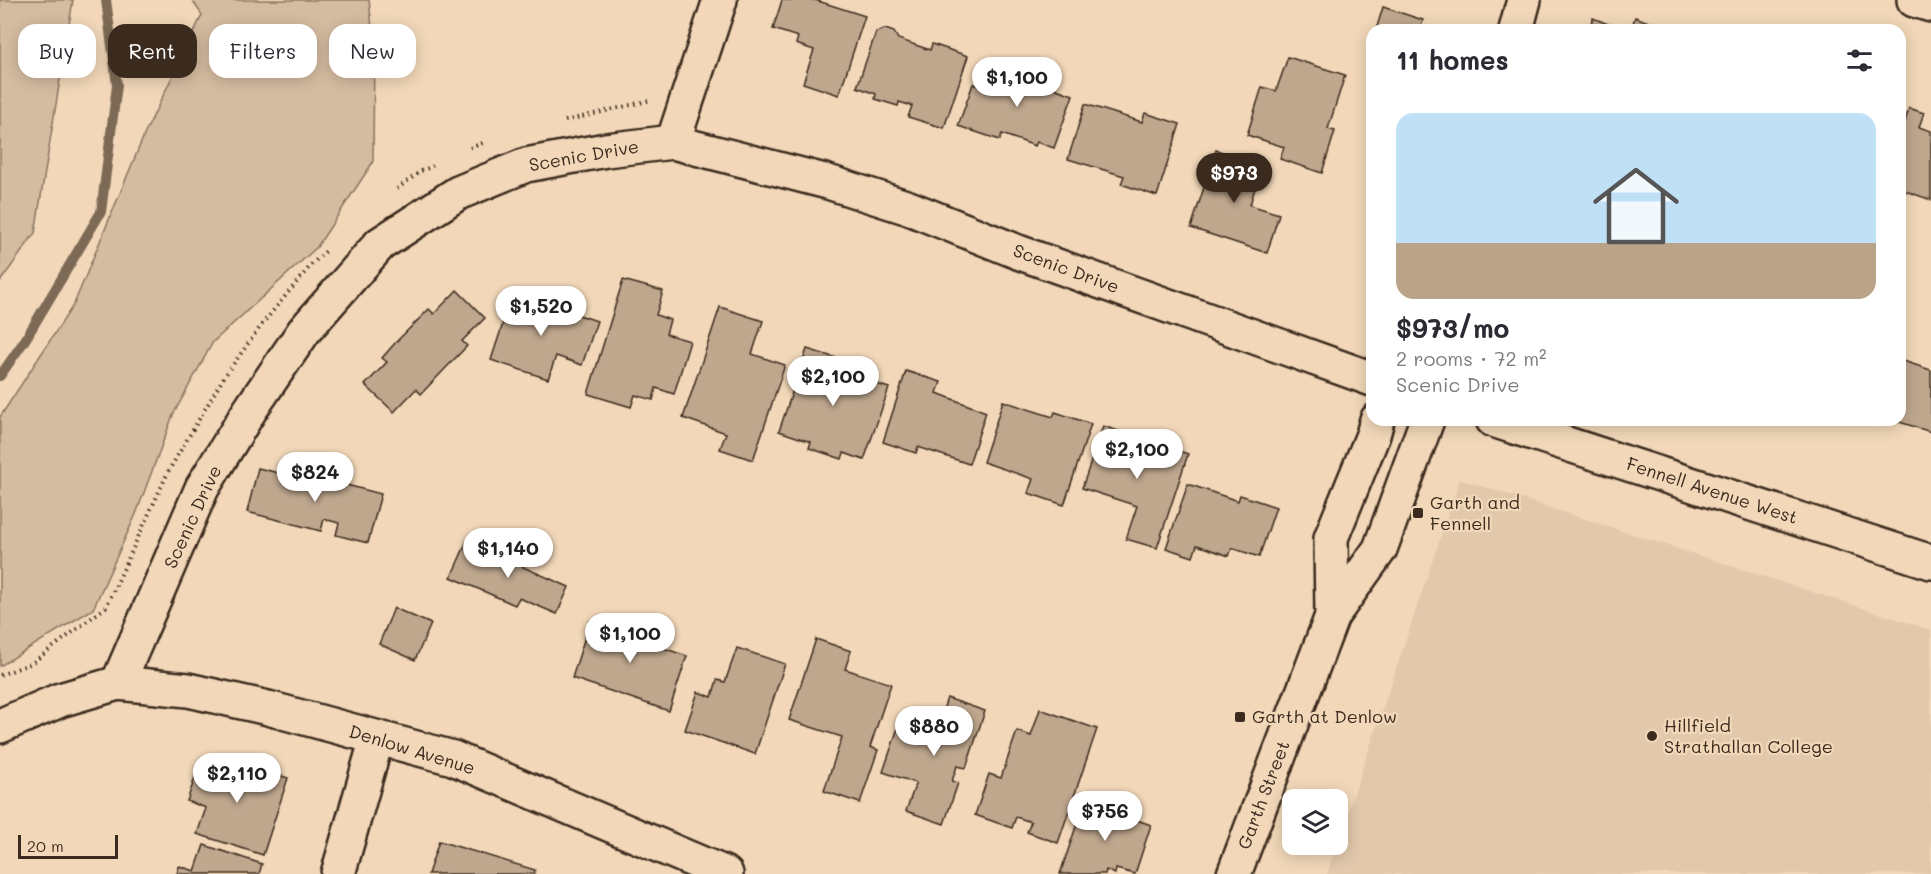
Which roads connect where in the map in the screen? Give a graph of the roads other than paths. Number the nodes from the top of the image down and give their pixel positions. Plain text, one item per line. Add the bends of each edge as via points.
1 (720, 0) edge
2 (1524, 0) edge
3 (1914, 0) edge
4 (1931, 4) edge
5 (1518, 24) edge
6 (673, 142) junction
7 (1366, 377) edge
8 (1375, 426) edge
9 (1425, 426) edge
10 (1512, 426) edge
11 (1931, 562) edge
12 (1332, 616) junction
13 (118, 682) junction
14 (0, 726) edge
15 (377, 738) junction
16 (338, 874) edge
17 (726, 874) edge
18 (1234, 874) edge

1 - 6 street
2 - 5 street
3 - 4 street
6 - 7 street, Scenic Drive via 828,182 909,208 1018,252
6 - 13 street, Scenic Drive via 526,165 458,193 380,244 304,331 202,488
8 - 12 street, Garth Street via 1331,538
9 - 12 street, Garth Street via 1380,549
10 - 11 street, Fennell Avenue West
12 - 18 street, Garth Street
13 - 14 street via 60,700
13 - 15 street, Denlow Avenue via 188,690
15 - 16 street
15 - 17 street, Denlow Avenue via 453,758

